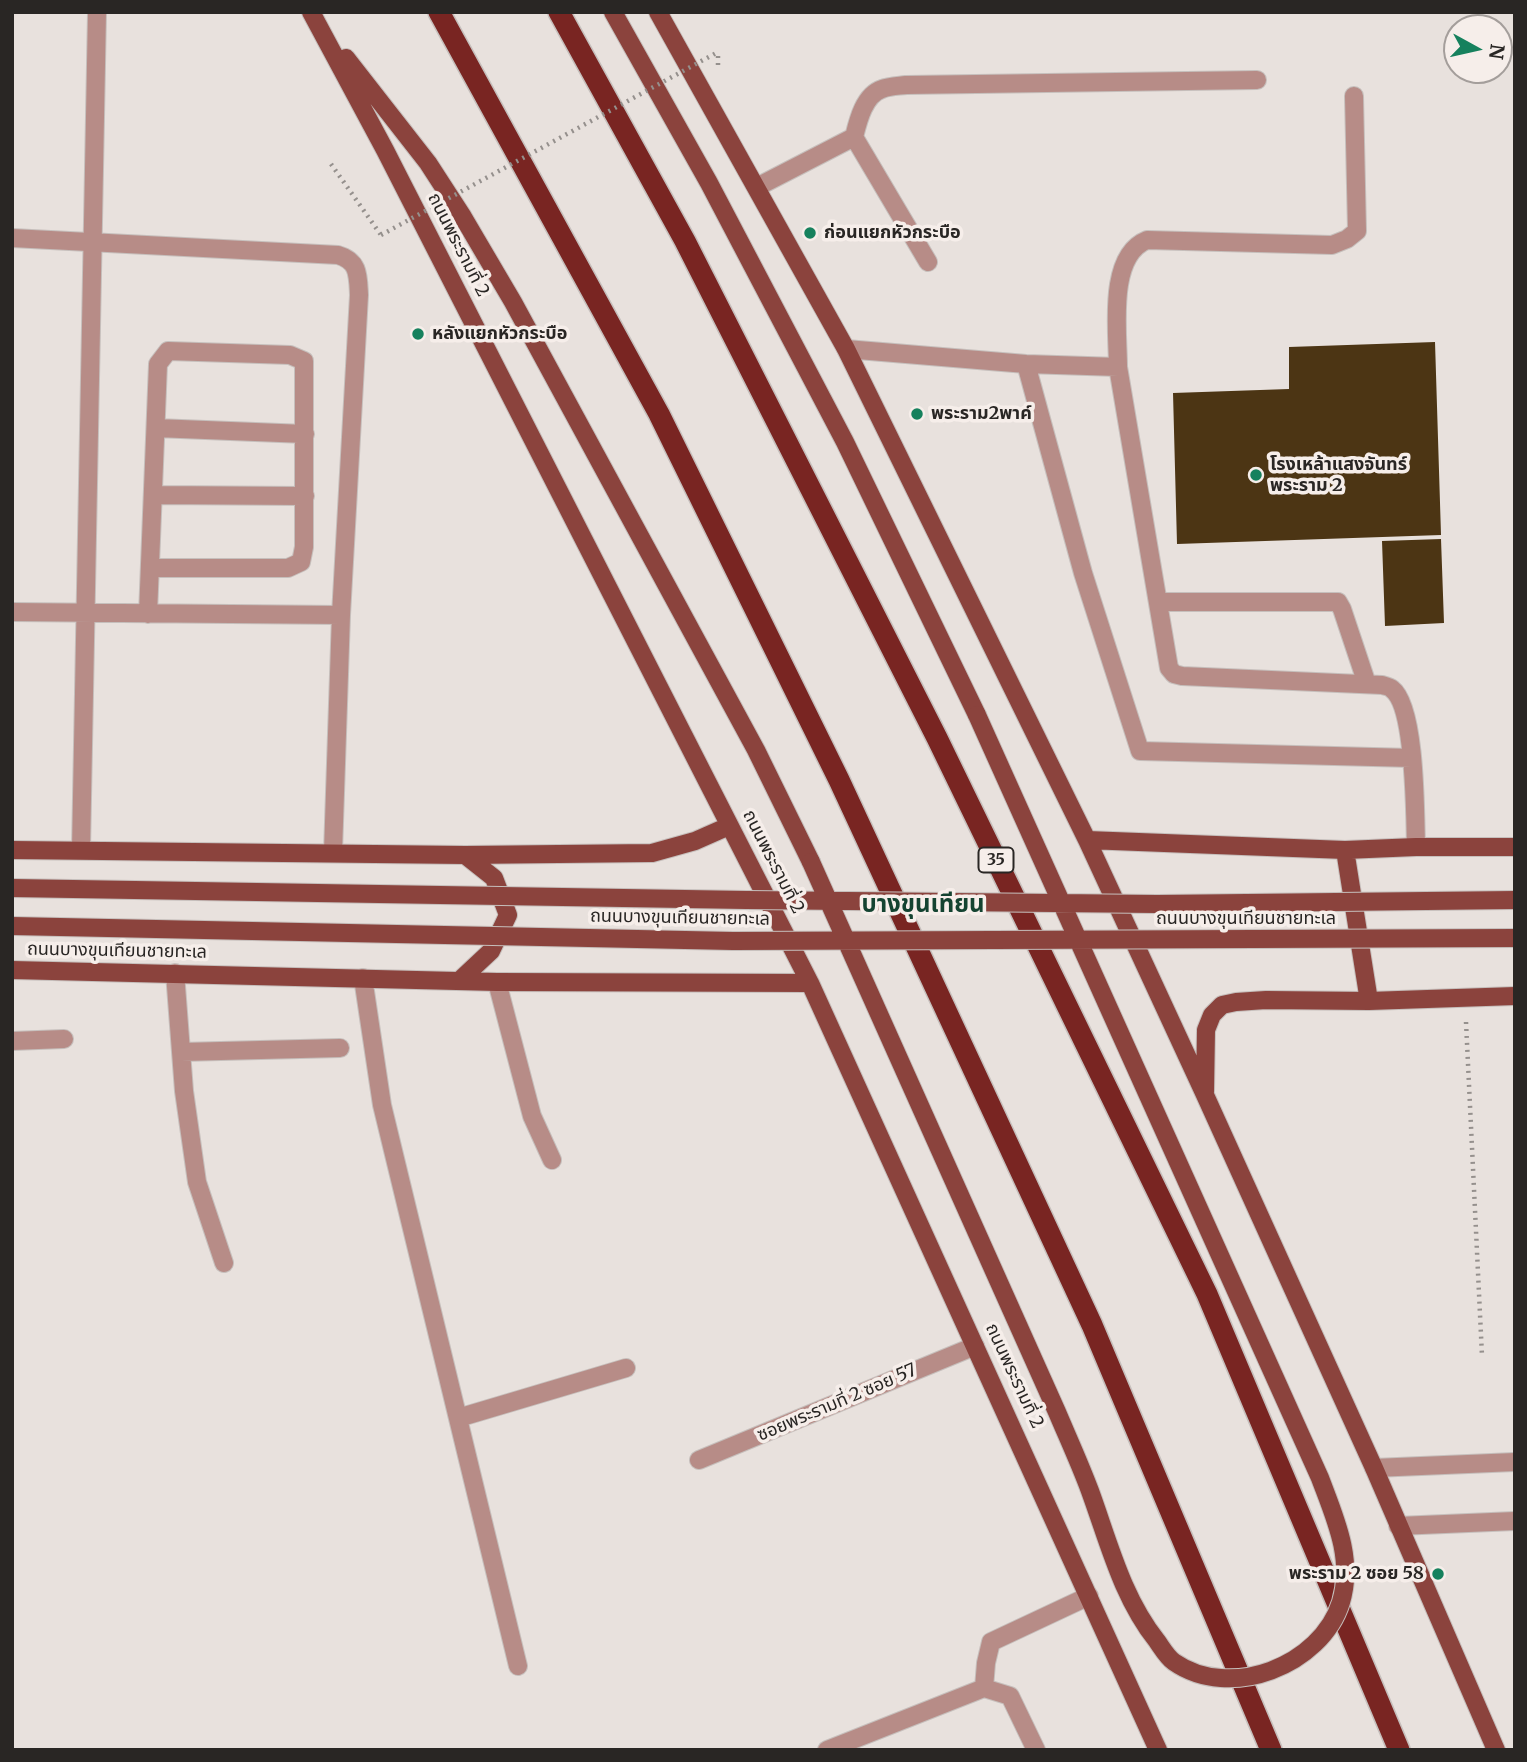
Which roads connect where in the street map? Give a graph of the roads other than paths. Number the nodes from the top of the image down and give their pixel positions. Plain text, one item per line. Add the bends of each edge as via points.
1 (97, 12) edge
2 (439, 12) edge
3 (559, 12) edge
4 (613, 12) edge
5 (658, 12) edge
6 (316, 19) edge
7 (1256, 80) dead end
8 (1354, 96) dead end
9 (854, 137) junction
10 (757, 187) junction
11 (12, 238) edge
12 (91, 243) junction
13 (929, 262) dead end
14 (846, 349) junction
15 (1026, 363) junction
16 (1118, 367) junction
17 (156, 429) junction
18 (305, 434) junction
19 (153, 495) junction
20 (305, 496) junction
21 (151, 568) junction
22 (1158, 602) junction
23 (12, 612) edge
24 (85, 612) junction
25 (148, 614) junction
26 (341, 615) junction
27 (1367, 684) junction
28 (1412, 758) junction
29 (729, 826) junction
30 (1087, 840) junction
31 (1416, 847) junction
32 (1515, 847) edge
33 (12, 850) edge
34 (81, 850) junction
35 (1345, 850) junction
36 (333, 852) junction
37 (464, 855) junction
38 (12, 888) edge
39 (1515, 900) edge
40 (12, 926) edge
41 (1515, 938) edge
42 (12, 970) edge
43 (175, 973) junction
44 (363, 978) junction
45 (459, 981) junction
46 (497, 982) junction
47 (810, 983) junction
48 (1515, 996) edge
49 (1369, 1001) junction
50 (64, 1039) dead end
51 (12, 1041) edge
52 (340, 1048) dead end
53 (181, 1052) junction
54 (1205, 1095) junction
55 (552, 1160) dead end
56 (224, 1263) dead end
57 (975, 1346) junction
58 (626, 1368) dead end
59 (458, 1418) junction
60 (699, 1460) dead end
61 (1515, 1462) edge
62 (1374, 1468) junction
63 (1515, 1522) edge
64 (1398, 1526) junction
65 (1089, 1596) junction
66 (518, 1666) dead end
67 (984, 1688) junction
68 (1266, 1740) edge
69 (827, 1750) edge
70 (1036, 1750) edge
71 (1158, 1750) edge
72 (1399, 1750) edge
73 (1496, 1750) edge

1 - 12 street
2 - 68 highway via 659,414 839,780 1092,1325
3 - 72 highway, 35 via 692,253 937,738 1201,1282
4 - 6 main road, bridge via 839,430 977,715 1340,1531 1346,1566 1340,1602 1323,1638 1301,1656 1265,1673 1230,1678 1198,1674 1172,1661 1141,1622 1057,1412 811,862 756,750 470,228 428,163
5 - 10 main road
6 - 29 main road, ถนนพระรามที่ 2
7 - 9 street via 906,85 880,89 868,101
8 - 16 street via 1357,230 1332,245 1138,243 1122,269 1118,292
9 - 10 street
9 - 13 street
10 - 14 main road
11 - 12 street
12 - 24 street
12 - 26 street via 338,255 356,266 359,295
14 - 15 street
14 - 30 main road
15 - 16 street
15 - 28 street via 1083,573 1140,751
16 - 22 street
17 - 18 street
17 - 18 street via 158,364 168,351 182,351 290,355 304,361
17 - 19 street
18 - 20 street
19 - 20 street
19 - 21 street
20 - 21 street via 301,562 288,568
21 - 25 street
22 - 27 street via 1338,602
22 - 27 street via 1169,668 1174,674
23 - 24 street
24 - 25 street
24 - 34 street
25 - 26 street
26 - 36 street
27 - 28 street via 1394,690 1402,704
28 - 31 street
29 - 37 main road via 652,853
29 - 47 main road, ถนนพระรามที่ 2
30 - 35 main road
30 - 54 main road
31 - 32 main road
31 - 35 main road
33 - 34 main road
34 - 36 main road
35 - 49 main road
36 - 37 main road
37 - 45 main road via 494,878 508,915 491,951
38 - 39 main road, ถนนบางขุนเทียนชายทะเล, bridge via 1143,904
40 - 41 main road, ถนนบางขุนเทียนชายทะเล, bridge via 733,941
42 - 43 main road, ถนนบางขุนเทียนชายทะเล
43 - 44 main road, ถนนบางขุนเทียนชายทะเล
43 - 53 street
44 - 45 main road, ถนนบางขุนเทียนชายทะเล
44 - 59 street via 382,1105
45 - 46 main road, ถนนบางขุนเทียนชายทะเล
46 - 47 main road, ถนนบางขุนเทียนชายทะเล
46 - 55 street via 533,1116
47 - 57 main road, ถนนพระรามที่ 2
48 - 49 main road
49 - 54 main road via 1266,1000 1222,1005 1206,1030
50 - 51 street
52 - 53 street
53 - 56 street via 197,1182
54 - 62 main road
57 - 60 street, ซอยพระรามที่ 2 ซอย 57
57 - 65 main road, ถนนพระรามที่ 2
58 - 59 street
59 - 66 street
61 - 62 street
62 - 64 main road
63 - 64 street
64 - 73 main road
65 - 67 street via 991,1643
65 - 71 main road, ถนนพระรามที่ 2
67 - 69 street
67 - 70 street via 1010,1696

